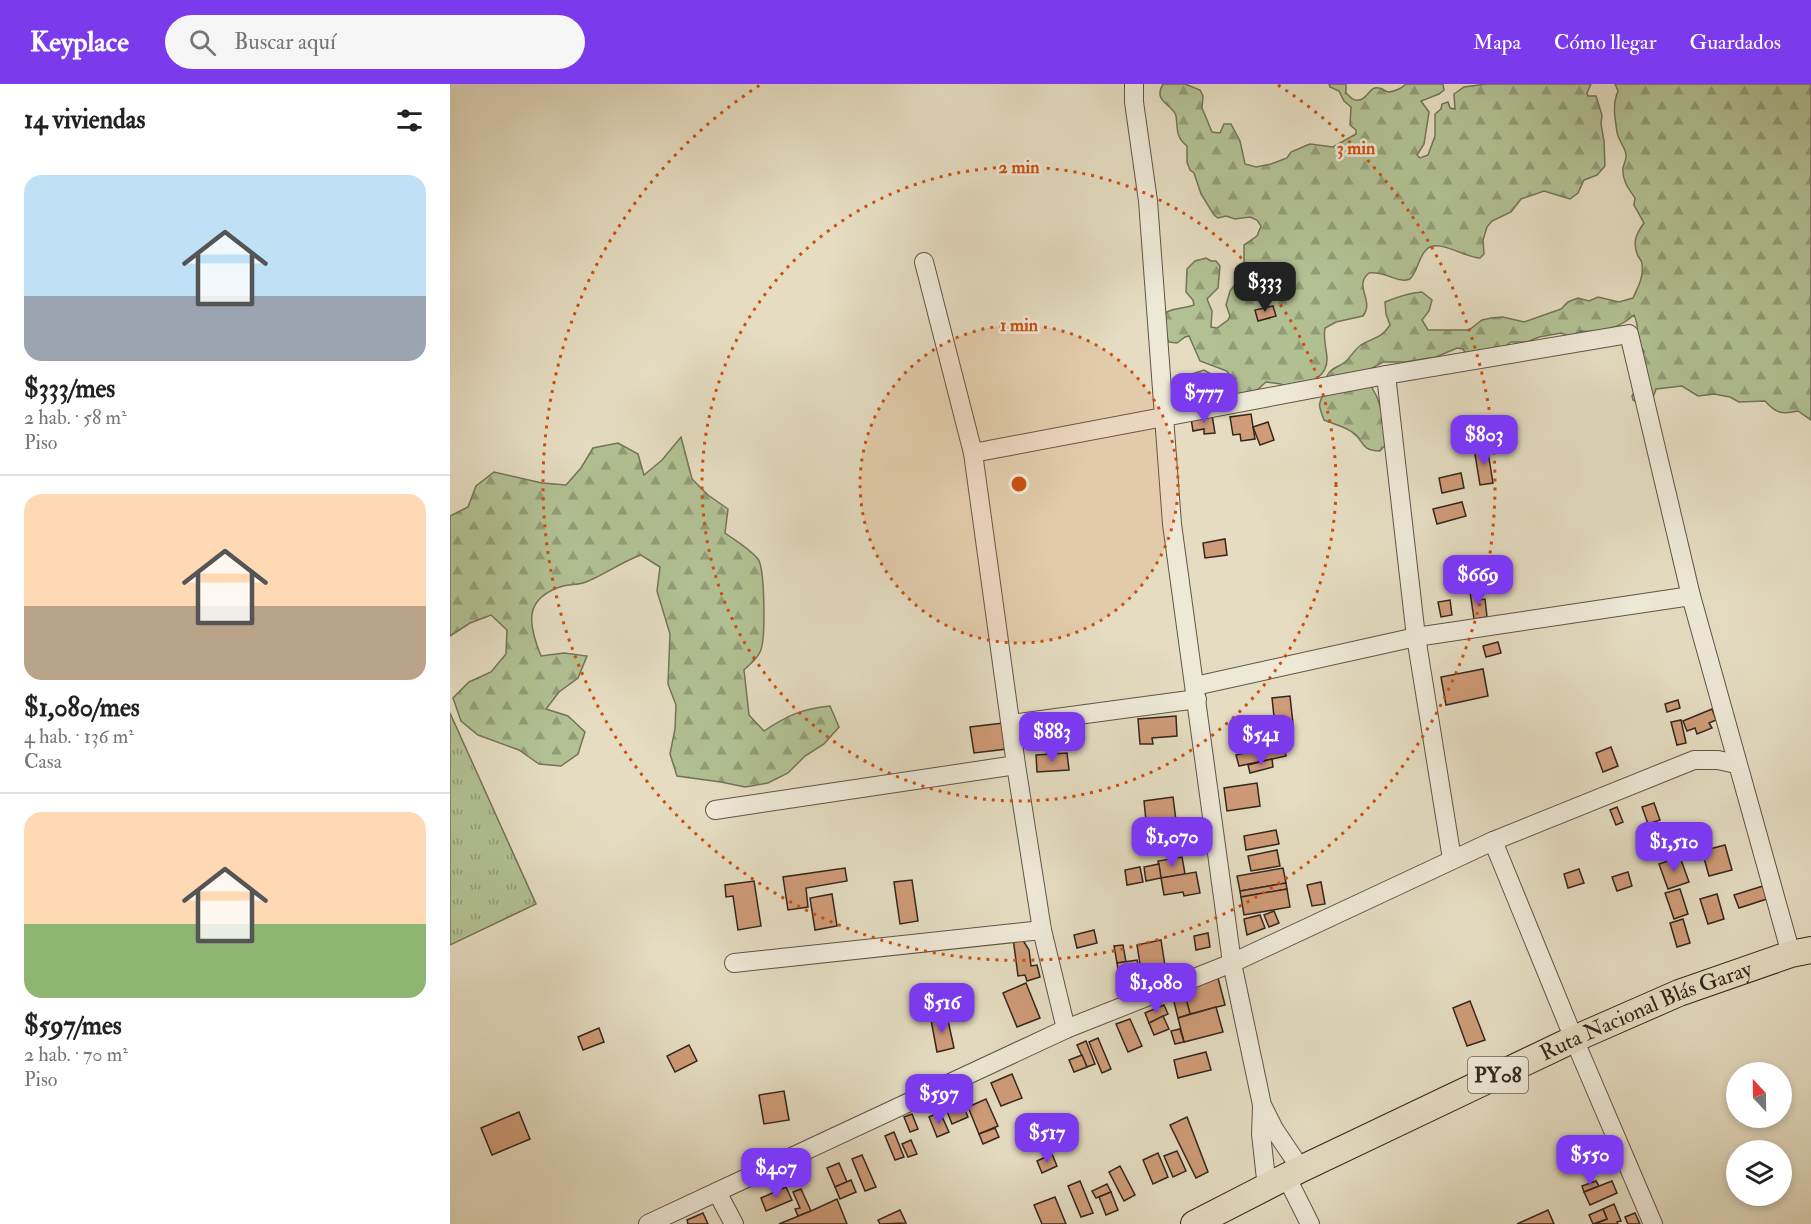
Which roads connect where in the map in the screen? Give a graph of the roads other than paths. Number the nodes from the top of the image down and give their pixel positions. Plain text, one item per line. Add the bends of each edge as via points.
1 (1134, 84) edge
2 (924, 262) dead end
3 (1386, 375) junction
4 (1163, 416) junction
5 (973, 453) junction
6 (1691, 596) junction
7 (1416, 637) junction
8 (1196, 693) junction
9 (1011, 724) junction
10 (1736, 764) junction
11 (1016, 765) junction
12 (715, 810) dead end
13 (1493, 841) junction
14 (1452, 859) junction
15 (1042, 930) junction
16 (1801, 952) edge
17 (734, 963) dead end
18 (1232, 963) junction
19 (1066, 1029) junction
20 (1574, 1039) junction
21 (1263, 1105) junction
22 (1285, 1179) junction
23 (717, 1192) junction
24 (648, 1224) edge
25 (734, 1224) edge
26 (1194, 1224) edge
27 (1310, 1224) edge
28 (1653, 1224) edge

1 - 4 street via 1149,212
2 - 5 street
3 - 4 street
3 - 6 street via 1629,333
3 - 7 street
4 - 5 street
4 - 8 street via 1172,524
5 - 9 street
6 - 7 street
6 - 10 street
7 - 8 street
7 - 14 street
8 - 9 street
8 - 18 street
9 - 11 street
10 - 13 street via 1694,760
10 - 16 street
11 - 12 street
11 - 15 street
13 - 14 street
13 - 20 street
14 - 18 street
15 - 17 street
15 - 19 street
16 - 20 highway, Ruta Nacional Blás Garay / PY08 via 1679,993
18 - 19 street
18 - 21 street
19 - 23 street
20 - 22 highway, Ruta Nacional Blás Garay / PY08
20 - 28 street
21 - 22 street via 1274,1129
21 - 22 street via 1260,1134
22 - 26 highway, Ruta Nacional Blás Garay / PY08
22 - 27 street
23 - 24 street
23 - 25 street

